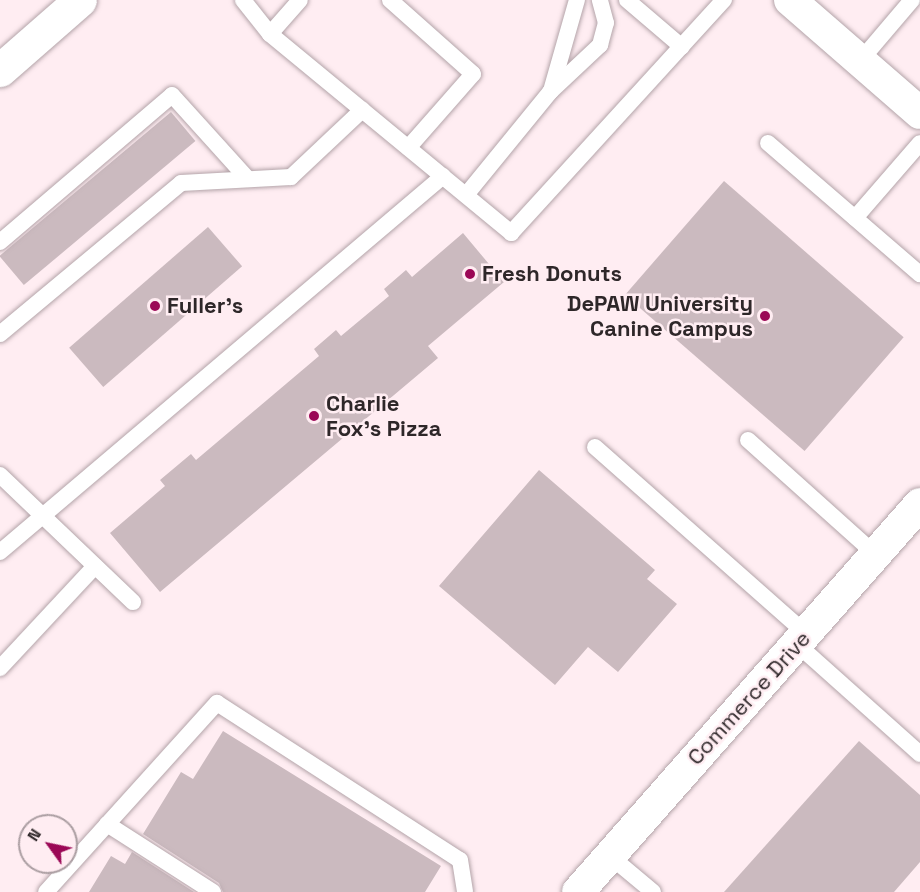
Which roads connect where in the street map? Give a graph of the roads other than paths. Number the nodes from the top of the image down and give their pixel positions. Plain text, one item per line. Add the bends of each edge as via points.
1 (80, 0) edge
2 (242, 0) edge
3 (300, 0) edge
4 (390, 0) edge
5 (577, 0) edge
6 (600, 0) edge
7 (627, 0) edge
8 (724, 0) edge
9 (790, 0) edge
10 (912, 0) edge
11 (270, 34) junction
12 (682, 47) junction
13 (860, 61) junction
14 (0, 70) edge
15 (550, 92) junction
16 (362, 110) junction
17 (920, 113) edge
18 (768, 143) dead end
19 (920, 143) edge
20 (408, 148) junction
21 (443, 176) junction
22 (248, 179) junction
23 (465, 195) junction
24 (855, 218) junction
25 (0, 242) edge
26 (920, 274) edge
27 (1, 331) edge
28 (747, 440) dead end
29 (595, 447) dead end
30 (0, 475) edge
31 (920, 504) edge
32 (43, 514) junction
33 (1, 553) edge
34 (876, 555) junction
35 (95, 566) junction
36 (133, 602) dead end
37 (801, 639) junction
38 (0, 668) edge
39 (920, 754) edge
40 (107, 824) junction
41 (610, 856) junction
42 (46, 892) edge
43 (213, 892) edge
44 (465, 892) edge
45 (578, 892) edge
46 (654, 892) edge

1 - 14 main road
2 - 11 lane
3 - 11 lane
4 - 20 lane via 473,74
5 - 15 lane
6 - 15 lane via 606,23 600,45
7 - 12 lane
8 - 12 lane
9 - 13 street
10 - 13 lane
11 - 16 lane
12 - 23 lane via 512,233
13 - 17 street
15 - 23 lane
16 - 20 lane
16 - 22 lane via 291,177
18 - 24 lane
19 - 24 lane
20 - 21 lane
21 - 23 lane
21 - 32 lane
22 - 25 lane via 172,95
22 - 27 lane via 181,183
24 - 26 lane
28 - 34 lane
29 - 37 lane
30 - 32 lane
31 - 34 street, Commerce Drive
32 - 33 lane
32 - 35 lane
34 - 37 street, Commerce Drive
35 - 36 lane
35 - 38 lane
37 - 39 lane
37 - 41 street, Commerce Drive
40 - 42 lane
40 - 43 lane
40 - 44 lane via 218,703 459,860
41 - 45 street, Commerce Drive
41 - 46 lane

